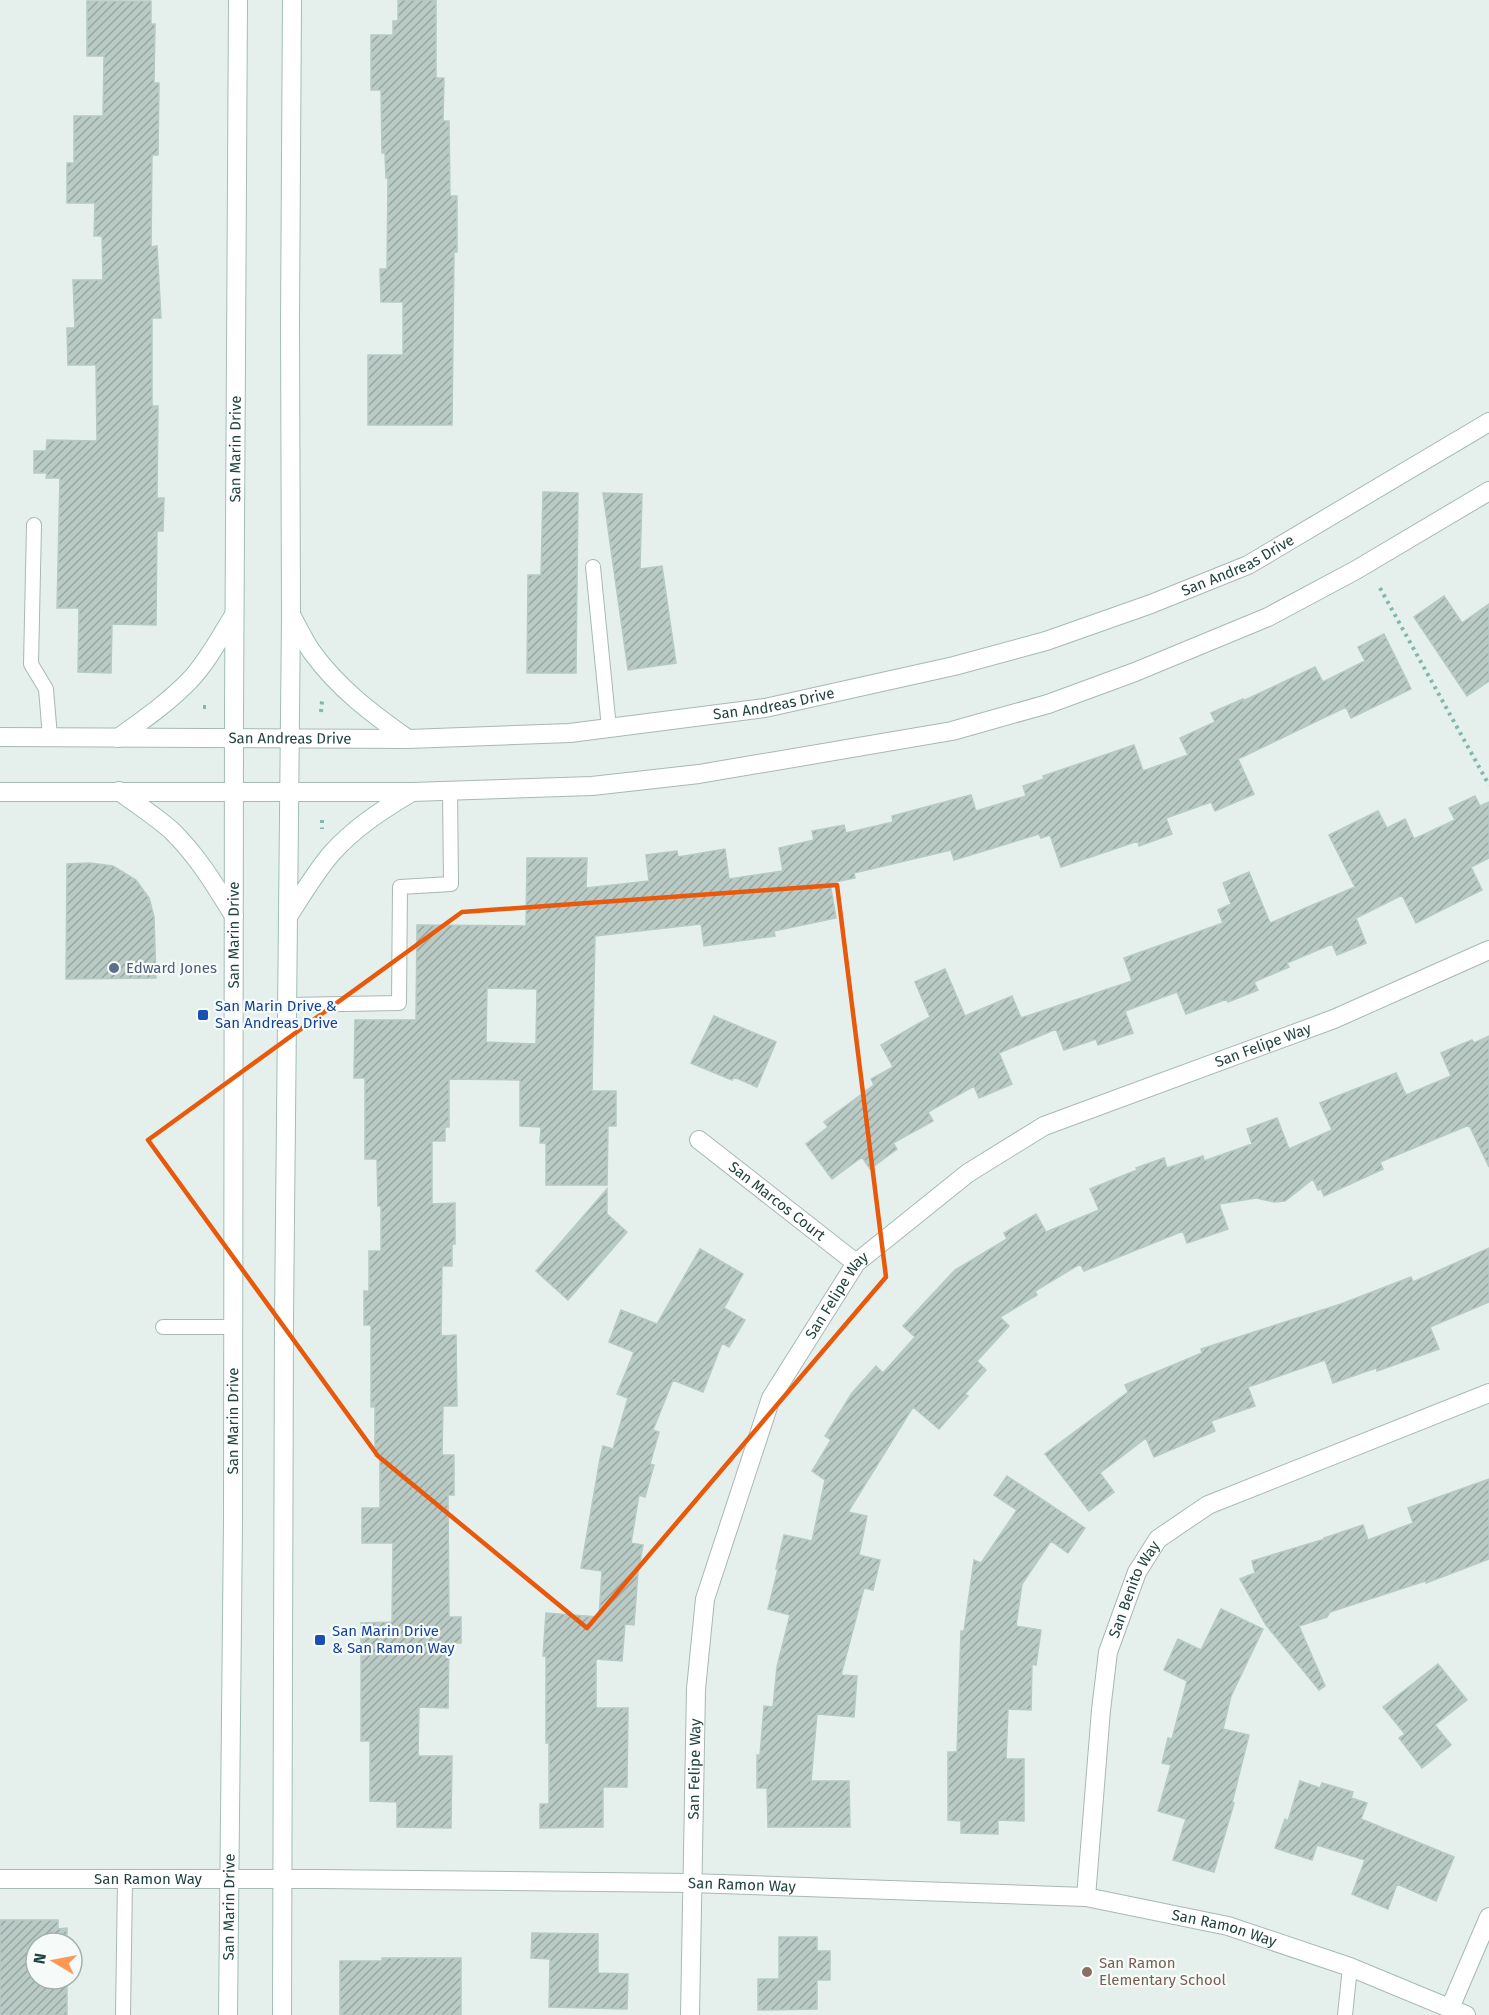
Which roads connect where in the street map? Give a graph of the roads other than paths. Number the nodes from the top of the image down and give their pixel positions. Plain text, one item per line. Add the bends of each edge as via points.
1 (238, 0) edge
2 (292, 0) edge
3 (1489, 422) edge
4 (1489, 491) edge
5 (34, 525) dead end
6 (593, 567) dead end
7 (235, 613) junction
8 (291, 615) junction
9 (609, 728) junction
10 (0, 737) edge
11 (50, 737) junction
12 (118, 738) junction
13 (234, 739) junction
14 (290, 739) junction
15 (408, 739) junction
16 (450, 790) junction
17 (119, 791) junction
18 (0, 792) edge
19 (234, 792) junction
20 (290, 792) junction
21 (412, 792) junction
22 (289, 915) junction
23 (234, 916) junction
24 (1489, 950) edge
25 (288, 1005) junction
26 (699, 1140) dead end
27 (856, 1263) junction
28 (163, 1327) dead end
29 (234, 1327) junction
30 (1489, 1393) edge
31 (0, 1879) edge
32 (125, 1879) junction
33 (283, 1879) junction
34 (229, 1880) junction
35 (691, 1883) junction
36 (1086, 1897) junction
37 (1489, 1917) edge
38 (1350, 1967) junction
39 (1458, 2012) edge
40 (123, 2015) edge
41 (228, 2015) edge
42 (282, 2015) edge
43 (690, 2015) edge
44 (1344, 2015) edge

1 - 7 street, San Marin Drive
2 - 8 street
3 - 9 street, San Andreas Drive via 1248,565 1057,638 954,666 765,708
4 - 16 street via 1268,617 1048,704 952,731 699,774 592,786
5 - 11 lane via 31,664 46,689
6 - 9 lane
7 - 12 street via 191,680
7 - 13 street, San Marin Drive
8 - 14 street
8 - 15 street via 311,650 344,690
9 - 15 street, San Andreas Drive
10 - 11 street, San Andreas Drive
11 - 12 street, San Andreas Drive
12 - 13 street, San Andreas Drive
13 - 14 street, San Andreas Drive
13 - 19 street, San Marin Drive
14 - 15 street, San Andreas Drive
14 - 20 street
16 - 21 street
16 - 25 lane via 451,884 400,887 399,1003
17 - 18 street
17 - 19 street
17 - 23 street via 189,848
19 - 20 street
19 - 23 street, San Marin Drive
20 - 21 street
20 - 22 street
21 - 22 street via 349,835
22 - 25 street
23 - 29 street, San Marin Drive
24 - 27 street, San Felipe Way via 1334,1019 1044,1126 968,1173
25 - 33 street
26 - 27 street, San Marcos Court
27 - 35 street, San Felipe Way via 771,1398 705,1599 696,1689
28 - 29 lane
29 - 34 street, San Marin Drive
30 - 36 street, San Benito Way via 1208,1504 1158,1539 1137,1572 1108,1652
31 - 32 street, San Ramon Way
32 - 34 street, San Ramon Way
32 - 40 lane
33 - 34 street, San Ramon Way
33 - 35 street, San Ramon Way
33 - 42 street
34 - 41 street, San Marin Drive
35 - 36 street, San Ramon Way
35 - 43 street, San Felipe Way
36 - 38 street, San Ramon Way via 1228,1926
37 - 39 street
38 - 39 street, San Ramon Way
38 - 44 lane

